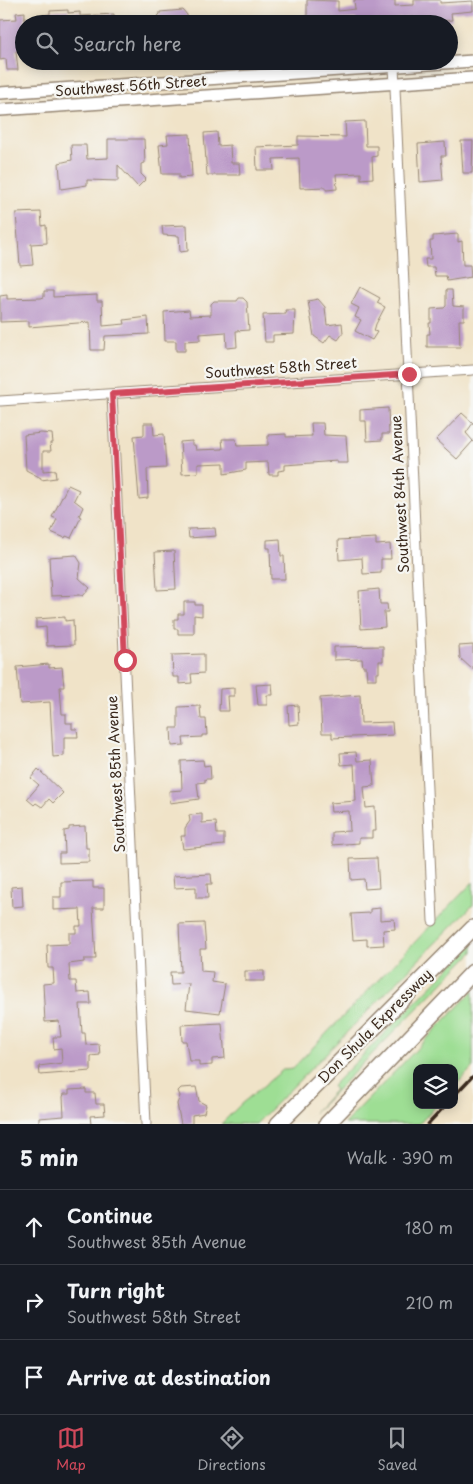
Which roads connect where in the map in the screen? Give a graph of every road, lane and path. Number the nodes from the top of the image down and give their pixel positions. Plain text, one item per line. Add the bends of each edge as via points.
1 (473, 61) edge
2 (458, 62) edge
3 (333, 70) edge
4 (394, 70) edge
5 (473, 78) edge
6 (149, 82) junction
7 (395, 83) junction
8 (0, 93) edge
9 (150, 100) junction
10 (0, 110) edge
11 (473, 370) edge
12 (409, 374) junction
13 (112, 394) junction
14 (0, 401) edge
15 (432, 921) dead end
16 (473, 928) edge
17 (473, 972) edge
18 (146, 1124) edge
19 (278, 1124) edge
20 (327, 1124) edge

1 - 2 main road, Southwest 56th Street
3 - 6 main road, Southwest 56th Street
4 - 7 street, Southwest 84th Avenue
5 - 7 main road, Southwest 56th Street
6 - 8 main road, Southwest 56th Street
6 - 9 main road
7 - 9 main road, Southwest 56th Street
7 - 12 street, Southwest 84th Avenue
9 - 10 main road, Southwest 56th Street
11 - 12 street, Southwest 58th Street
12 - 13 street, Southwest 58th Street
12 - 15 street, Southwest 84th Avenue
13 - 14 street, Southwest 58th Street
13 - 18 street, Southwest 85th Avenue
16 - 19 highway, Don Shula Expressway
17 - 20 highway

